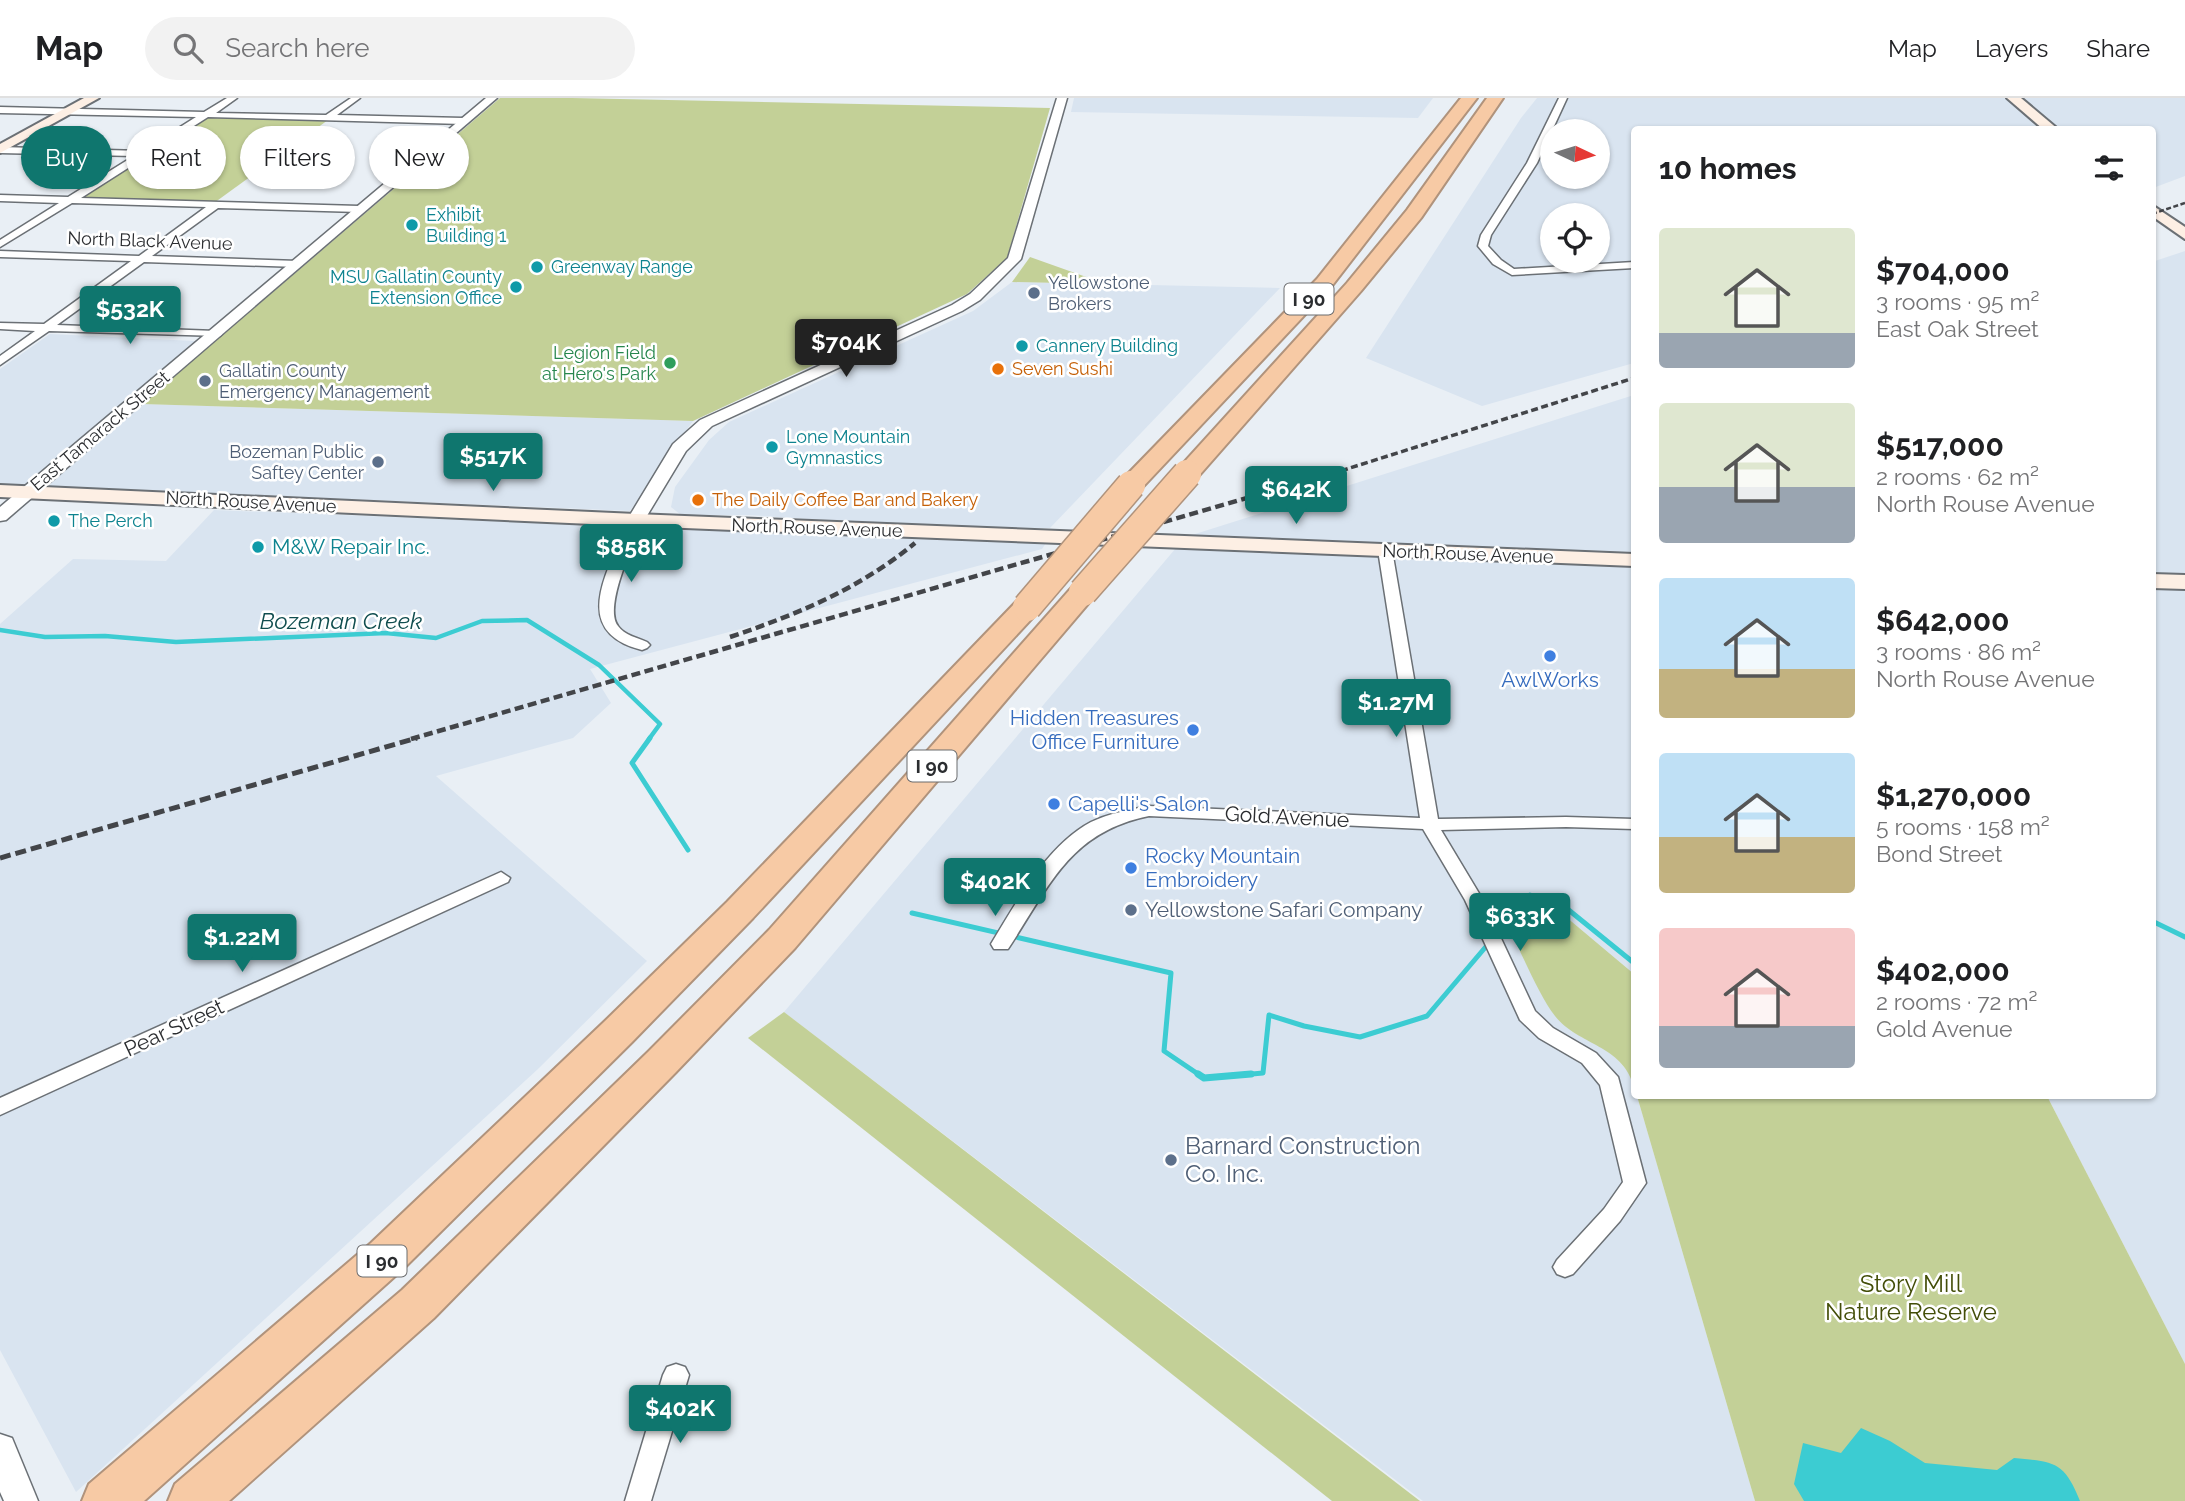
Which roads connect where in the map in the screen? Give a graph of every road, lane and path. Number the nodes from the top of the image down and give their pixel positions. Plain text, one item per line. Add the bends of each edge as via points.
1 (93, 98) edge
2 (233, 98) edge
3 (356, 98) edge
4 (492, 98) edge
5 (1062, 98) edge
6 (1563, 98) edge
7 (2013, 98) edge
8 (1464, 103) edge
9 (1493, 103) edge
10 (0, 110) edge
11 (69, 111) junction
12 (206, 115) junction
13 (328, 118) junction
14 (463, 121) junction
15 (188, 126) edge
16 (2048, 126) edge
17 (0, 149) edge
18 (126, 152) edge
19 (126, 164) edge
20 (0, 198) edge
21 (69, 200) junction
22 (217, 204) junction
23 (359, 209) junction
24 (2156, 212) edge
25 (2185, 234) edge
26 (0, 244) edge
27 (0, 254) edge
28 (141, 258) junction
29 (298, 264) junction
30 (1631, 265) edge
31 (0, 326) edge
32 (46, 328) junction
33 (216, 334) junction
34 (0, 361) edge
35 (0, 491) edge
36 (28, 492) junction
37 (0, 516) edge
38 (636, 520) junction
39 (1385, 550) junction
40 (1631, 560) edge
41 (2156, 581) edge
42 (2185, 582) edge
43 (642, 645) dead end
44 (1430, 824) junction
45 (1631, 824) edge
46 (501, 878) dead end
47 (1001, 944) dead end
48 (0, 1107) edge
49 (1565, 1267) dead end
50 (676, 1375) dead end
51 (0, 1449) edge
52 (121, 1489) edge
53 (21, 1501) edge
54 (193, 1501) edge
55 (638, 1501) edge

1 - 11 main road
2 - 12 street
3 - 13 street
4 - 14 street, East Tamarack Street
5 - 38 street via 1014,259 975,297 937,318 698,429 679,448
6 - 30 street via 1532,163 1483,246 1511,272
7 - 16 main road
8 - 52 highway, I 90, bridge via 1324,283 1131,485 1027,607 740,910 387,1256
9 - 54 highway, I 90, bridge via 1414,214 1354,287 782,939 418,1304
10 - 11 street
11 - 12 street
11 - 17 main road
12 - 13 street
12 - 15 street
13 - 14 street
14 - 23 street, East Tamarack Street
17 - 18 street
19 - 21 street
20 - 21 street
21 - 22 street
21 - 26 street
22 - 23 street
22 - 28 street
23 - 29 street, East Tamarack Street
24 - 25 main road
27 - 28 street, North Black Avenue
28 - 29 street, North Black Avenue
28 - 32 street
29 - 33 street, East Tamarack Street
31 - 32 street
32 - 33 street
32 - 34 street
33 - 36 street, East Tamarack Street
35 - 36 main road, North Rouse Avenue
36 - 37 street, East Tamarack Street
36 - 38 main road, North Rouse Avenue
38 - 39 main road, North Rouse Avenue
38 - 43 street via 606,606 608,624 619,635
39 - 40 main road, North Rouse Avenue
39 - 44 street
41 - 42 main road
44 - 45 street, Gold Avenue
44 - 47 street, Gold Avenue via 1128,813 1100,824 1064,849
44 - 49 street via 1531,1018 1546,1033 1589,1058 1610,1083 1634,1183 1612,1216
46 - 48 street, Pear Street
50 - 55 street
51 - 53 street

